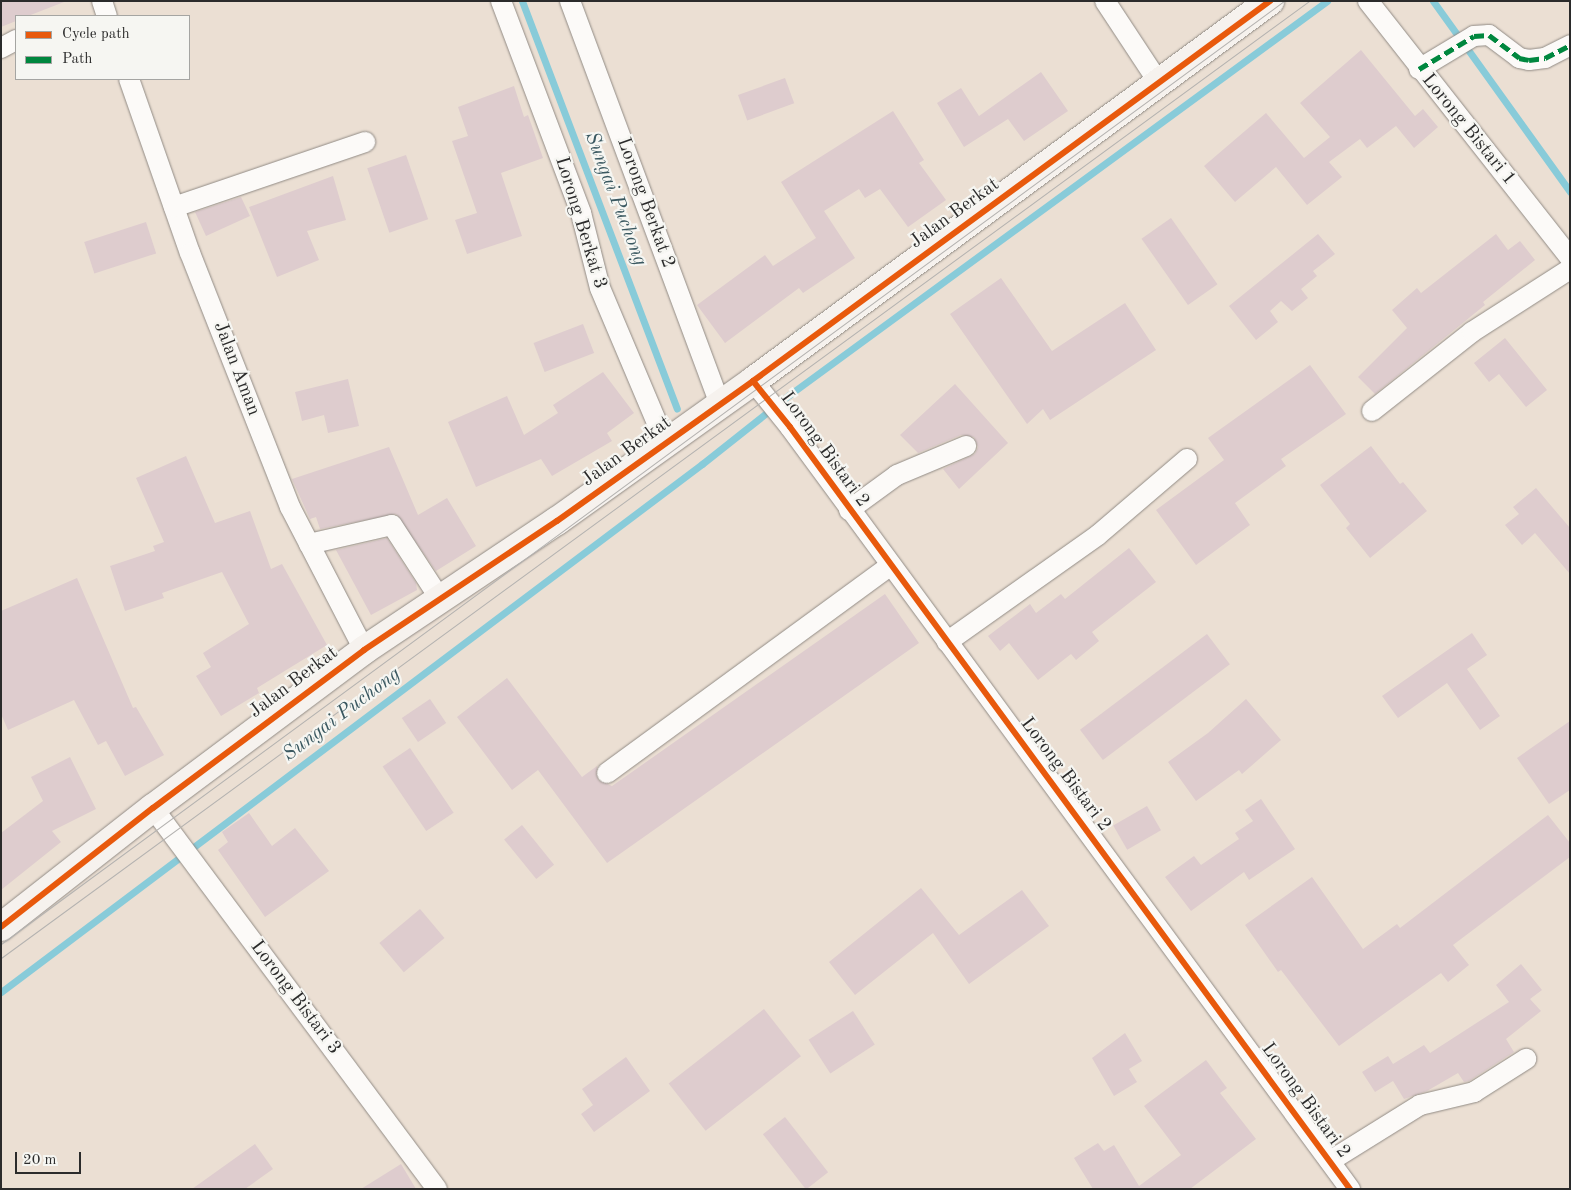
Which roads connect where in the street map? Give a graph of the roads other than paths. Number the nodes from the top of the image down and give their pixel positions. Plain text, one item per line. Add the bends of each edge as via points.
1 (102, 1) edge
2 (501, 1) edge
3 (570, 1) edge
4 (1105, 1) edge
5 (1270, 1) edge
6 (1368, 2) edge
7 (108, 15) edge
8 (15, 41) edge
9 (1570, 46) edge
10 (1, 48) edge
11 (1419, 69) junction
12 (129, 80) edge
13 (1158, 83) junction
14 (365, 142) dead end
15 (174, 207) junction
16 (1570, 258) edge
17 (1570, 269) edge
18 (759, 388) junction
19 (720, 404) junction
20 (1372, 411) dead end
21 (665, 442) junction
22 (966, 446) dead end
23 (1187, 459) dead end
24 (849, 510) junction
25 (309, 544) junction
26 (890, 566) junction
27 (440, 599) junction
28 (947, 642) junction
29 (364, 650) junction
30 (607, 773) dead end
31 (153, 808) junction
32 (1, 927) edge
33 (1526, 1059) dead end
34 (1330, 1162) junction
35 (437, 1189) edge
36 (1350, 1189) edge

1 - 7 street
2 - 21 street, Lorong Berkat 3 via 581,213 600,288
3 - 19 street, Lorong Berkat 2
4 - 13 street
5 - 13 street, Jalan Berkat
6 - 11 street, Lorong Bistari 1
8 - 10 street
9 - 11 street via 1545,58 1529,60 1519,58 1489,35 1474,36
11 - 16 street, Lorong Bistari 1
12 - 15 street, Jalan Aman
13 - 18 street, Jalan Berkat
14 - 15 street
15 - 25 street, Jalan Aman via 290,507
17 - 20 street via 1472,332
18 - 19 street, Jalan Berkat
18 - 24 street, Lorong Bistari 2
19 - 21 street, Jalan Berkat
21 - 27 street, Jalan Berkat
22 - 24 street via 897,476
23 - 28 street via 1098,535
24 - 26 street, Lorong Bistari 2
25 - 27 street via 392,525
25 - 29 street, Jalan Aman
26 - 28 street, Lorong Bistari 2
26 - 30 street
27 - 29 street, Jalan Berkat
28 - 34 street, Lorong Bistari 2
29 - 31 street, Jalan Berkat
31 - 32 street, Jalan Berkat
31 - 35 street, Lorong Bistari 3
33 - 34 street via 1474,1092 1420,1105
34 - 36 street, Lorong Bistari 2

